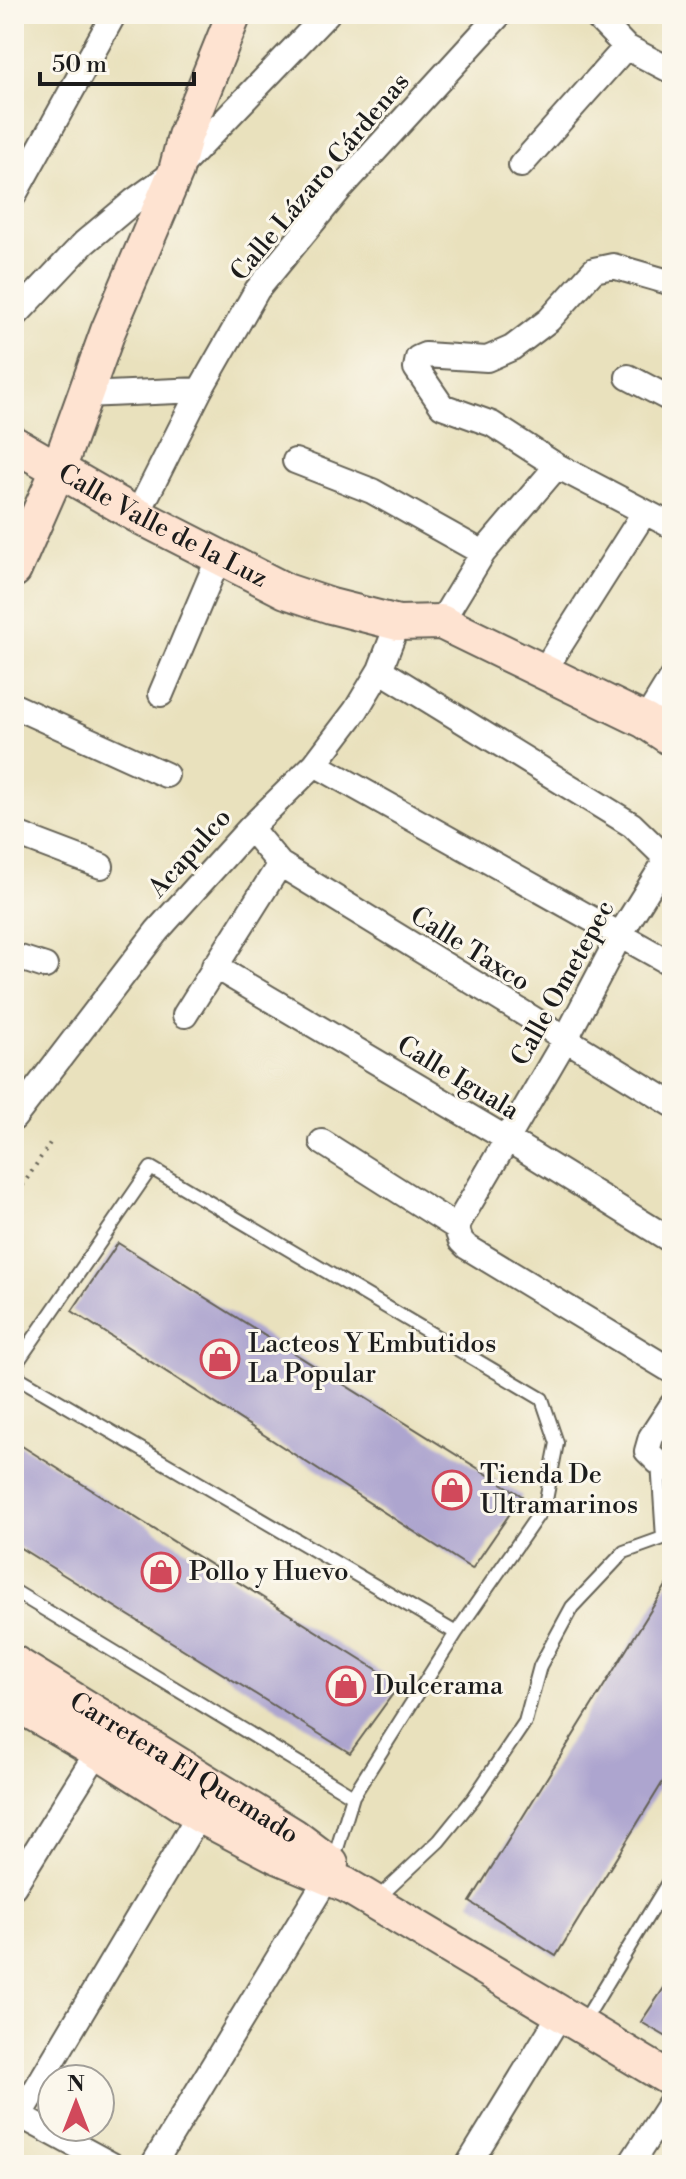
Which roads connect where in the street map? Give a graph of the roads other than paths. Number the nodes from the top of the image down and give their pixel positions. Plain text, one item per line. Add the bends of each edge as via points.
1 (114, 14) edge
2 (234, 14) edge
3 (327, 14) edge
4 (500, 14) edge
5 (594, 14) edge
6 (626, 47) junction
7 (672, 71) edge
8 (521, 165) dead end
9 (176, 171) junction
10 (14, 195) edge
11 (672, 283) edge
12 (14, 317) edge
13 (628, 377) dead end
14 (200, 390) junction
15 (84, 395) junction
16 (672, 400) edge
17 (14, 444) edge
18 (295, 461) dead end
19 (557, 466) junction
20 (58, 470) junction
21 (644, 513) junction
22 (137, 515) junction
23 (672, 526) edge
24 (483, 553) junction
25 (17, 556) edge
26 (219, 557) junction
27 (441, 622) junction
28 (398, 623) junction
29 (380, 670) junction
30 (543, 672) junction
31 (672, 677) edge
32 (161, 694) dead end
33 (14, 706) edge
34 (658, 730) edge
35 (315, 764) junction
36 (166, 775) dead end
37 (250, 828) junction
38 (14, 833) edge
39 (669, 855) edge
40 (280, 864) junction
41 (101, 866) dead end
42 (621, 933) junction
43 (14, 956) edge
44 (672, 964) edge
45 (45, 966) dead end
46 (214, 966) junction
47 (185, 1015) dead end
48 (565, 1040) junction
49 (672, 1104) edge
50 (14, 1118) edge
51 (507, 1139) junction
52 (322, 1142) dead end
53 (456, 1227) junction
54 (672, 1241) edge
55 (14, 1367) edge
56 (672, 1371) edge
57 (14, 1375) edge
58 (672, 1405) edge
59 (659, 1461) edge
60 (667, 1540) edge
61 (14, 1591) edge
62 (456, 1633) junction
63 (14, 1663) edge
64 (14, 1702) edge
65 (98, 1751) junction
66 (353, 1796) junction
67 (199, 1815) junction
68 (335, 1876) junction
69 (672, 1876) edge
70 (14, 1886) edge
71 (375, 1902) junction
72 (572, 2019) junction
73 (672, 2080) edge
74 (672, 2100) edge
75 (17, 2114) edge
76 (112, 2165) edge
77 (153, 2165) edge
78 (468, 2165) edge
79 (630, 2165) edge

1 - 10 street
2 - 9 street, Calle Valle de la Luz
3 - 9 street
4 - 14 street, Calle Lázaro Cárdenas via 340,189 257,290
5 - 6 street
6 - 7 street
6 - 8 street
9 - 12 street via 84,243
9 - 15 street, Calle Valle de la Luz
11 - 19 street via 613,266 594,270 549,320 512,348 487,359 418,358 416,368 442,406 492,424
13 - 16 street
14 - 15 street
14 - 22 street, Calle Lázaro Cárdenas
15 - 20 street, Calle Valle de la Luz
17 - 20 street
18 - 24 street via 372,491
19 - 21 street
19 - 24 street
20 - 22 street, Calle Valle de la Luz
20 - 25 street
21 - 23 street
21 - 30 street
22 - 26 street, Calle Valle de la Luz
24 - 27 street
26 - 28 street, Calle Valle de la Luz via 286,591
26 - 32 street
27 - 28 street, Calle Valle de la Luz
27 - 30 street, Calle Valle de la Luz
28 - 29 street, Acapulco
29 - 35 street, Acapulco
29 - 39 street via 632,825
30 - 34 street, Calle Valle de la Luz
31 - 34 street
33 - 36 street
35 - 37 street, Acapulco
35 - 42 street
37 - 40 street, Calle Taxco
37 - 50 street, Acapulco via 157,931
38 - 41 street
39 - 42 street, Calle Ometepec
40 - 46 street
40 - 48 street, Calle Taxco
42 - 44 street
42 - 48 street, Calle Ometepec
43 - 45 street
46 - 47 street
46 - 51 street, Calle Iguala
48 - 49 street, Calle Taxco
48 - 51 street, Calle Ometepec
51 - 53 street, Calle Ometepec
51 - 54 street, Calle Iguala
52 - 53 street
53 - 56 street via 467,1247
55 - 62 lane via 151,1168 542,1399 557,1443 545,1505
57 - 62 lane
58 - 59 street via 651,1437
59 - 60 lane
60 - 71 lane via 624,1552 572,1607 540,1666 525,1722 439,1841
61 - 66 lane
62 - 66 lane
63 - 68 street, Carretera El Quemado via 294,1836
64 - 65 street, Carretera El Quemado
65 - 67 street, Carretera El Quemado
65 - 70 street
66 - 68 lane
67 - 68 street, Carretera El Quemado
67 - 75 street
68 - 71 street, Carretera El Quemado
68 - 77 street
69 - 72 lane
71 - 72 street, Carretera El Quemado
72 - 73 street, Carretera El Quemado
72 - 78 street
74 - 79 street
75 - 76 street

